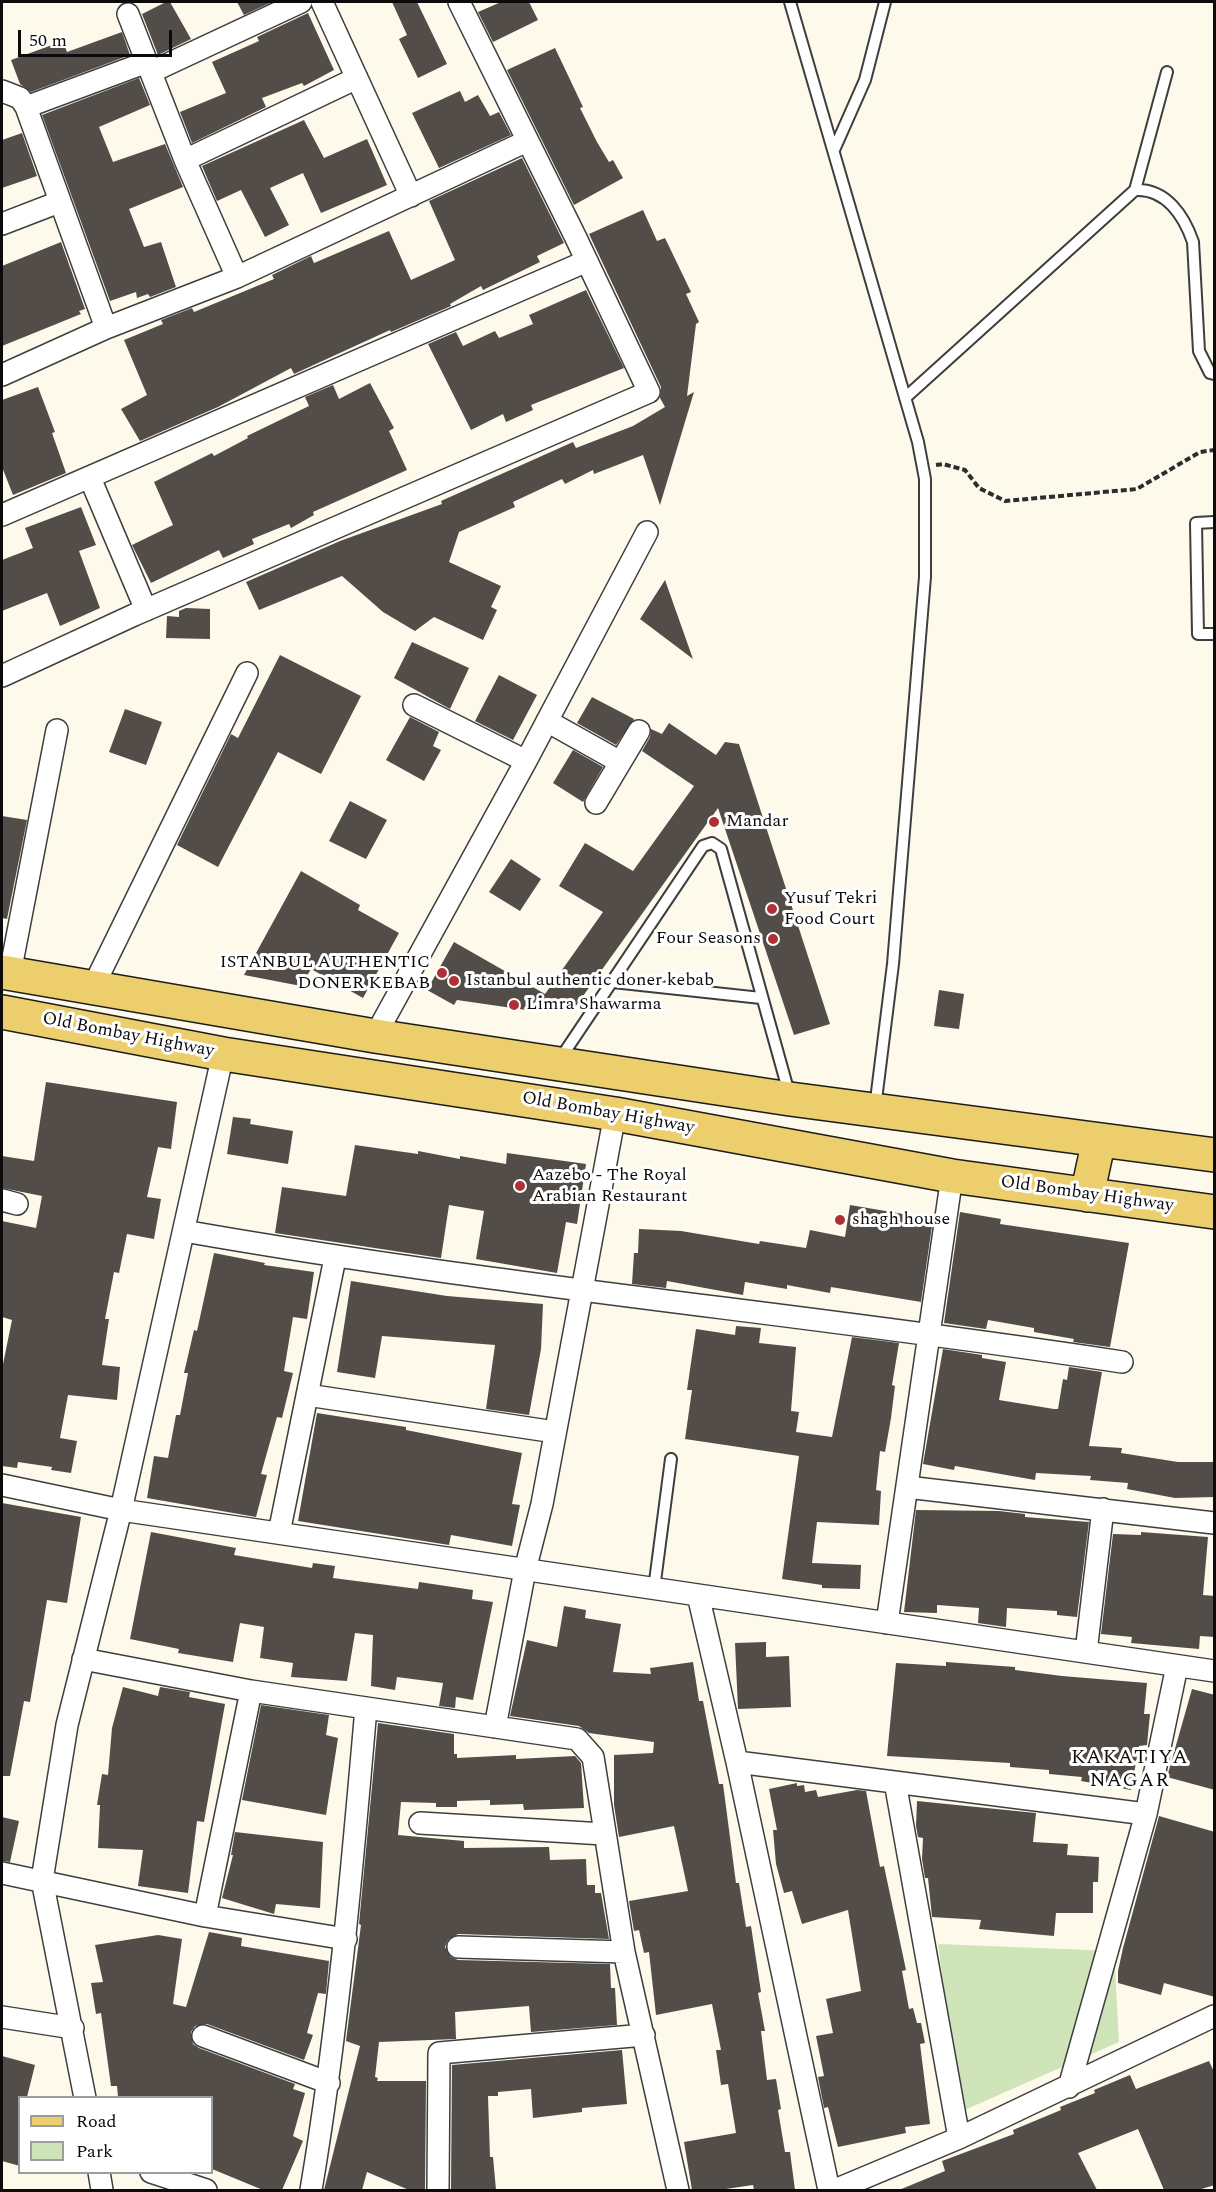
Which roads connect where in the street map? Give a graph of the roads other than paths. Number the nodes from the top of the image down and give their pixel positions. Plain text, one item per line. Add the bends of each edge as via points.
1 (302, 2) edge
2 (322, 2) edge
3 (459, 2) edge
4 (790, 2) edge
5 (885, 2) edge
6 (129, 14) dead end
7 (149, 67) junction
8 (1167, 72) dead end
9 (357, 78) junction
10 (2, 91) edge
11 (26, 107) junction
12 (528, 141) junction
13 (834, 150) junction
14 (185, 160) junction
15 (1135, 190) junction
16 (411, 196) junction
17 (58, 202) junction
18 (2, 224) edge
19 (587, 261) junction
20 (237, 277) junction
21 (105, 328) junction
22 (1215, 374) edge
23 (2, 375) edge
24 (906, 398) junction
25 (90, 478) junction
26 (2, 515) edge
27 (1215, 522) edge
28 (647, 532) dead end
29 (146, 610) junction
30 (1215, 634) edge
31 (247, 673) dead end
32 (2, 676) edge
33 (414, 705) dead end
34 (547, 721) junction
35 (57, 729) dead end
36 (639, 730) dead end
37 (526, 761) junction
38 (620, 762) junction
39 (596, 803) dead end
40 (6, 972) edge
41 (613, 982) junction
42 (93, 987) junction
43 (761, 998) junction
44 (2, 1012) edge
45 (375, 1036) junction
46 (223, 1054) junction
47 (558, 1062) junction
48 (790, 1099) junction
49 (874, 1110) junction
50 (615, 1114) junction
51 (1099, 1140) junction
52 (1215, 1155) edge
53 (952, 1176) junction
54 (1087, 1195) junction
55 (1215, 1212) edge
56 (184, 1231) junction
57 (335, 1258) junction
58 (583, 1290) junction
59 (929, 1333) junction
60 (1122, 1362) dead end
61 (307, 1395) junction
62 (555, 1432) junction
63 (671, 1460) dead end
64 (2, 1485) edge
65 (907, 1487) junction
66 (1102, 1509) junction
67 (121, 1510) junction
68 (1215, 1523) edge
69 (279, 1533) junction
70 (525, 1570) junction
71 (654, 1589) junction
72 (698, 1595) junction
73 (887, 1623) junction
74 (1086, 1652) junction
75 (83, 1659) junction
76 (1177, 1666) junction
77 (1215, 1671) edge
78 (251, 1691) junction
79 (366, 1708) junction
80 (495, 1726) junction
81 (737, 1762) junction
82 (895, 1782) junction
83 (1146, 1814) junction
84 (420, 1823) dead end
85 (604, 1834) junction
86 (2, 1873) edge
87 (42, 1880) junction
88 (205, 1916) junction
89 (346, 1939) junction
90 (458, 1947) dead end
91 (624, 1952) junction
92 (1215, 2016) edge
93 (2, 2017) edge
94 (73, 2028) junction
95 (644, 2035) junction
96 (203, 2036) dead end
97 (329, 2083) junction
98 (1069, 2087) junction
99 (85, 2096) edge
100 (959, 2138) junction
101 (99, 2174) edge
102 (157, 2174) edge
103 (102, 2190) edge
104 (206, 2190) edge
105 (311, 2190) edge
106 (438, 2190) edge
107 (678, 2190) edge
108 (829, 2190) edge
109 (835, 2190) edge

1 - 7 street
2 - 9 street
3 - 12 street
4 - 13 lane
5 - 13 lane via 865,80
6 - 7 street
7 - 11 street
7 - 14 street
8 - 15 lane
9 - 14 street
9 - 16 street
10 - 11 street via 20,98
11 - 17 street
12 - 16 street
12 - 19 street
13 - 24 lane
14 - 20 street
15 - 22 lane via 1146,189 1170,202 1187,226 1193,242 1199,351 1210,373
15 - 24 lane
16 - 20 street
17 - 18 street
17 - 21 street
19 - 25 street
19 - 29 street via 649,392
20 - 21 street
21 - 23 street
24 - 49 lane via 923,468 927,519 925,577 893,964
25 - 26 street
25 - 29 street
27 - 30 lane via 1196,523 1198,634
28 - 34 street
29 - 32 street
31 - 42 street
33 - 37 street
34 - 37 street
34 - 38 street
35 - 40 street
36 - 38 street
37 - 45 street
38 - 39 street
40 - 42 main road
41 - 43 lane
41 - 43 lane via 703,846 712,843 721,849
41 - 47 lane
42 - 45 main road
43 - 48 lane
44 - 46 main road, Old Bombay Highway
45 - 47 main road
46 - 50 main road, Old Bombay Highway
46 - 56 street
47 - 48 main road
48 - 49 main road
49 - 51 main road
50 - 53 main road, Old Bombay Highway
50 - 58 street
51 - 52 main road
51 - 54 main road
53 - 54 main road, Old Bombay Highway
53 - 59 street
54 - 55 main road, Old Bombay Highway
56 - 57 street
56 - 67 street
57 - 58 street
57 - 61 street
58 - 59 street
58 - 62 street
59 - 60 street
59 - 65 street
61 - 62 street
61 - 69 street
62 - 70 street
63 - 71 lane
64 - 67 street
65 - 66 street
65 - 73 street
66 - 68 street
66 - 74 street
67 - 69 street
67 - 75 street
69 - 70 street
70 - 71 street
70 - 80 street
71 - 72 street
72 - 73 street
72 - 81 street
73 - 74 street
74 - 76 street
75 - 78 street
75 - 87 street via 67,1725
76 - 77 street
76 - 83 street
78 - 79 street
78 - 88 street
79 - 80 street
79 - 89 street
80 - 85 street via 577,1739 593,1757
81 - 82 street
81 - 108 street
82 - 83 street
82 - 100 street
83 - 98 street
84 - 85 street
85 - 91 street
86 - 87 street
87 - 88 street
87 - 94 street
88 - 89 street
89 - 97 street
90 - 91 street
91 - 95 street
92 - 98 street
93 - 94 street
94 - 99 street
95 - 106 street via 439,2053
95 - 107 street
96 - 97 street
97 - 105 street
98 - 100 street
100 - 109 street
101 - 103 street
102 - 104 street

